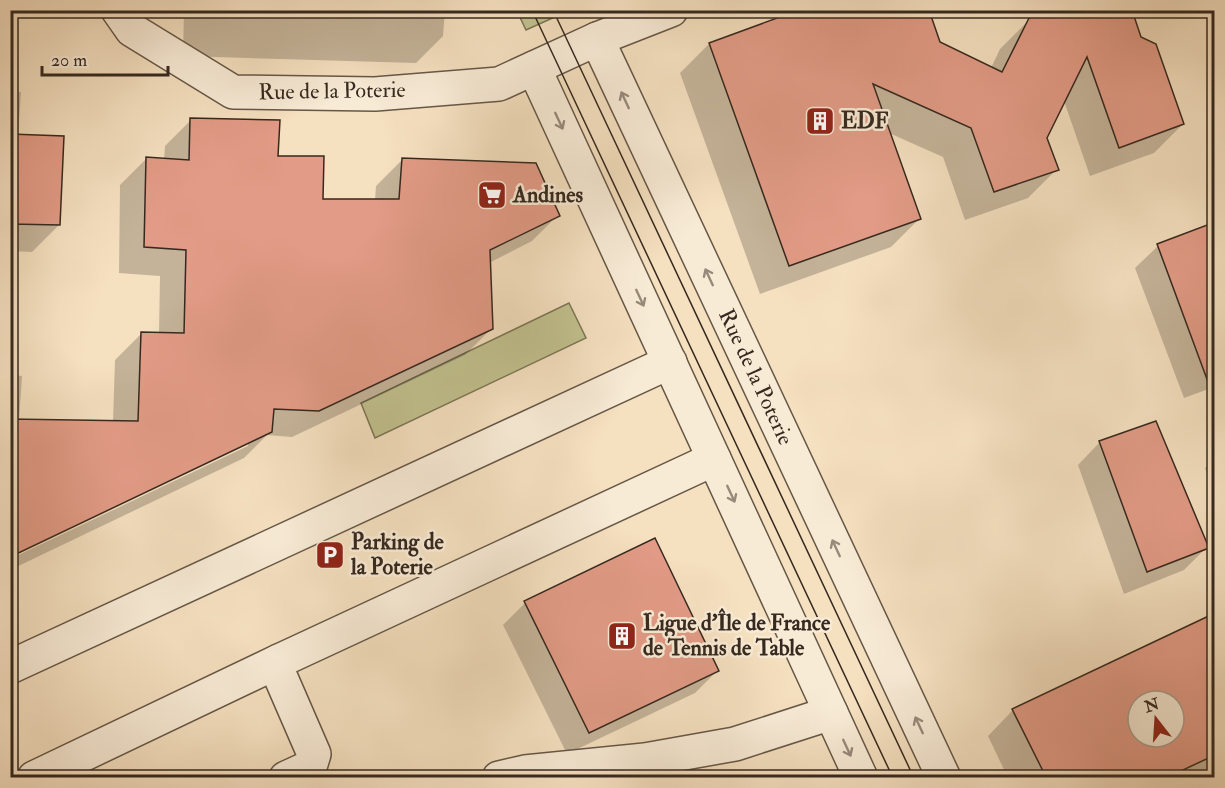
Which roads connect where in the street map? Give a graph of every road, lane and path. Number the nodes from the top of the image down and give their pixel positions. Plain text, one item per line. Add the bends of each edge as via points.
1 (118, 10) edge
2 (671, 10) edge
3 (597, 39) junction
4 (534, 68) junction
5 (670, 362) junction
6 (714, 459) junction
7 (279, 661) junction
8 (10, 667) edge
9 (831, 713) junction
10 (34, 777) edge
11 (286, 777) edge
12 (499, 777) edge
13 (861, 777) edge
14 (944, 777) edge

1 - 4 street, Rue de la Poterie via 132,30 233,92 375,94 499,84
2 - 3 street
3 - 4 street, Rue de la Poterie
14 -> 3 street, Rue de la Poterie
4 -> 5 street
5 - 6 street
5 - 8 street
6 - 7 street
6 -> 9 street
7 - 10 street
7 - 11 street via 278,671 314,754 310,767
9 - 12 street via 735,744 645,760
9 -> 13 street

